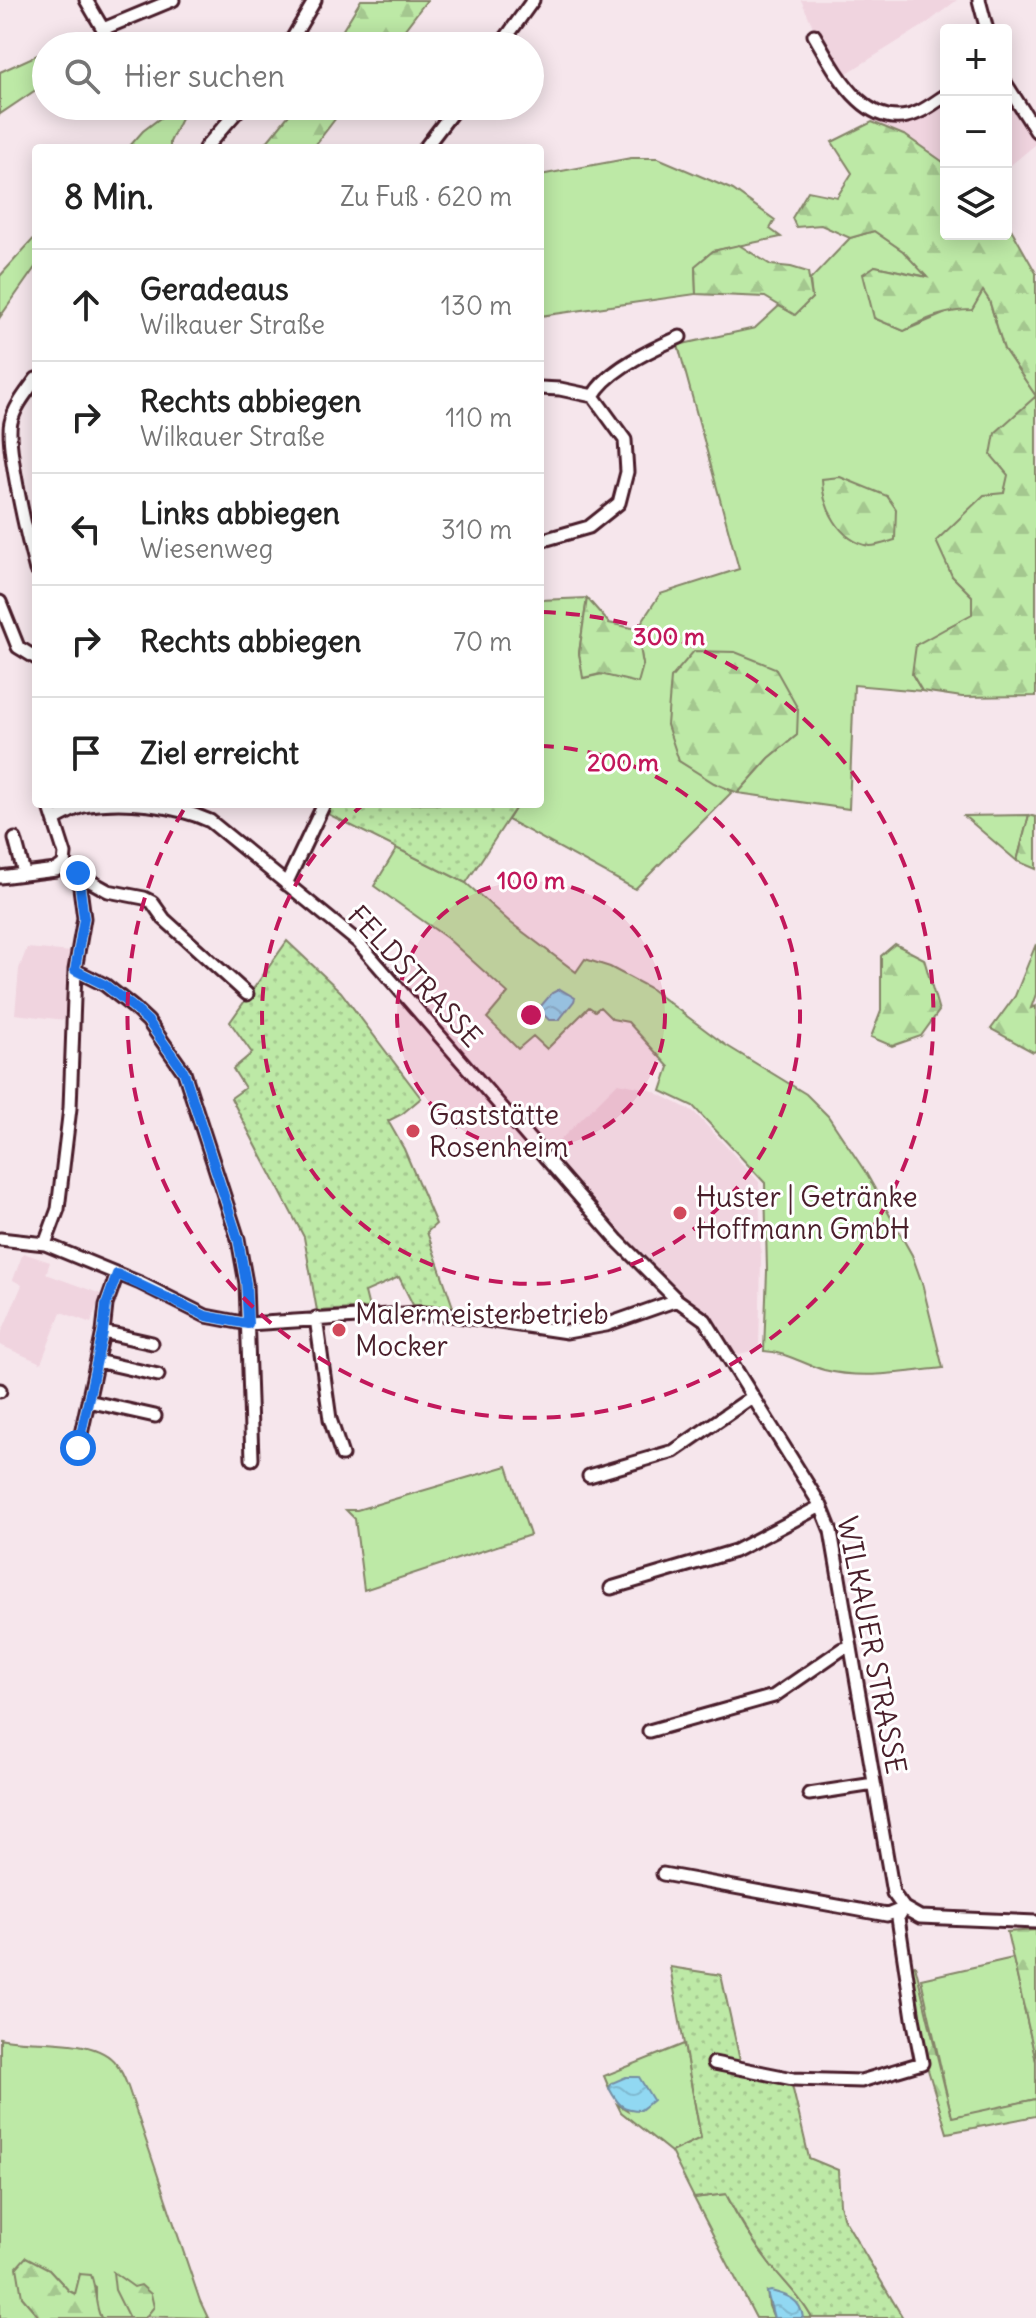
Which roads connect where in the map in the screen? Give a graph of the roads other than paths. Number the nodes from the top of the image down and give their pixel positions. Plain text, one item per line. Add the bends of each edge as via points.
1 (86, 0) edge
2 (173, 0) edge
3 (315, 0) edge
4 (533, 0) edge
5 (979, 0) edge
6 (985, 24) edge
7 (296, 32) edge
8 (510, 32) edge
9 (814, 35) dead end
10 (1012, 93) edge
11 (944, 96) edge
12 (230, 120) edge
13 (446, 120) edge
14 (1036, 131) edge
15 (209, 144) edge
16 (428, 144) edge
17 (680, 337) dead end
18 (32, 385) edge
19 (544, 388) edge
20 (593, 396) junction
21 (544, 540) edge
22 (32, 551) edge
23 (0, 602) edge
24 (32, 656) edge
25 (51, 808) edge
26 (77, 808) edge
27 (160, 808) edge
28 (322, 808) edge
29 (55, 819) junction
30 (15, 839) dead end
31 (64, 864) junction
32 (24, 873) junction
33 (0, 877) edge
34 (79, 880) junction
35 (286, 884) junction
36 (75, 970) junction
37 (247, 994) dead end
38 (0, 1239) edge
39 (45, 1244) junction
40 (117, 1274) junction
41 (677, 1300) junction
42 (316, 1318) junction
43 (248, 1324) junction
44 (103, 1332) junction
45 (152, 1343) dead end
46 (97, 1361) junction
47 (158, 1375) dead end
48 (752, 1397) junction
49 (88, 1401) junction
50 (155, 1416) dead end
51 (78, 1448) dead end
52 (342, 1455) dead end
53 (252, 1459) dead end
54 (589, 1476) dead end
55 (821, 1506) junction
56 (611, 1588) dead end
57 (851, 1647) junction
58 (649, 1731) dead end
59 (874, 1784) junction
60 (809, 1794) dead end
61 (663, 1874) dead end
62 (904, 1908) junction
63 (1036, 1922) edge
64 (714, 2063) dead end

1 - 2 street via 103,29
3 - 7 street
4 - 8 street
5 - 6 street
9 - 11 street via 851,95 875,111 918,113
10 - 14 street
12 - 15 street
13 - 16 street
17 - 20 street via 601,382
18 - 22 street via 9,426
19 - 20 street
20 - 21 street via 625,440 627,472 619,503 589,527
23 - 24 street via 18,647
25 - 29 street
26 - 29 street, FELDSTRASSE
27 - 35 street, FELDSTRASSE via 210,821
28 - 35 street
29 - 31 street
30 - 32 street
31 - 32 street via 56,870
31 - 34 street via 78,873
32 - 33 street
34 - 36 street via 84,918
34 - 37 street via 152,902
35 - 41 street, FELDSTRASSE via 358,942 592,1212
36 - 39 street via 65,1162 58,1209
36 - 43 street via 105,985 148,1021 184,1072 238,1239
38 - 39 street
39 - 40 street
40 - 43 street via 206,1316
40 - 44 street
41 - 42 street via 606,1325 567,1332 436,1314
41 - 48 street, WILKAUER STRASSE via 705,1320
42 - 43 street
42 - 52 street via 330,1419
43 - 53 street
44 - 45 street
44 - 46 street
46 - 47 street
46 - 49 street
48 - 54 street via 674,1451
48 - 55 street, WILKAUER STRASSE
49 - 50 street
49 - 51 street
55 - 56 street via 735,1551
55 - 57 street, WILKAUER STRASSE via 831,1531
57 - 58 street via 774,1696
57 - 59 street, WILKAUER STRASSE
59 - 60 street
59 - 62 street, WILKAUER STRASSE via 893,1893
61 - 62 street via 887,1915
62 - 63 street via 920,1917
62 - 64 street via 898,1918 922,2063 861,2081 793,2079

